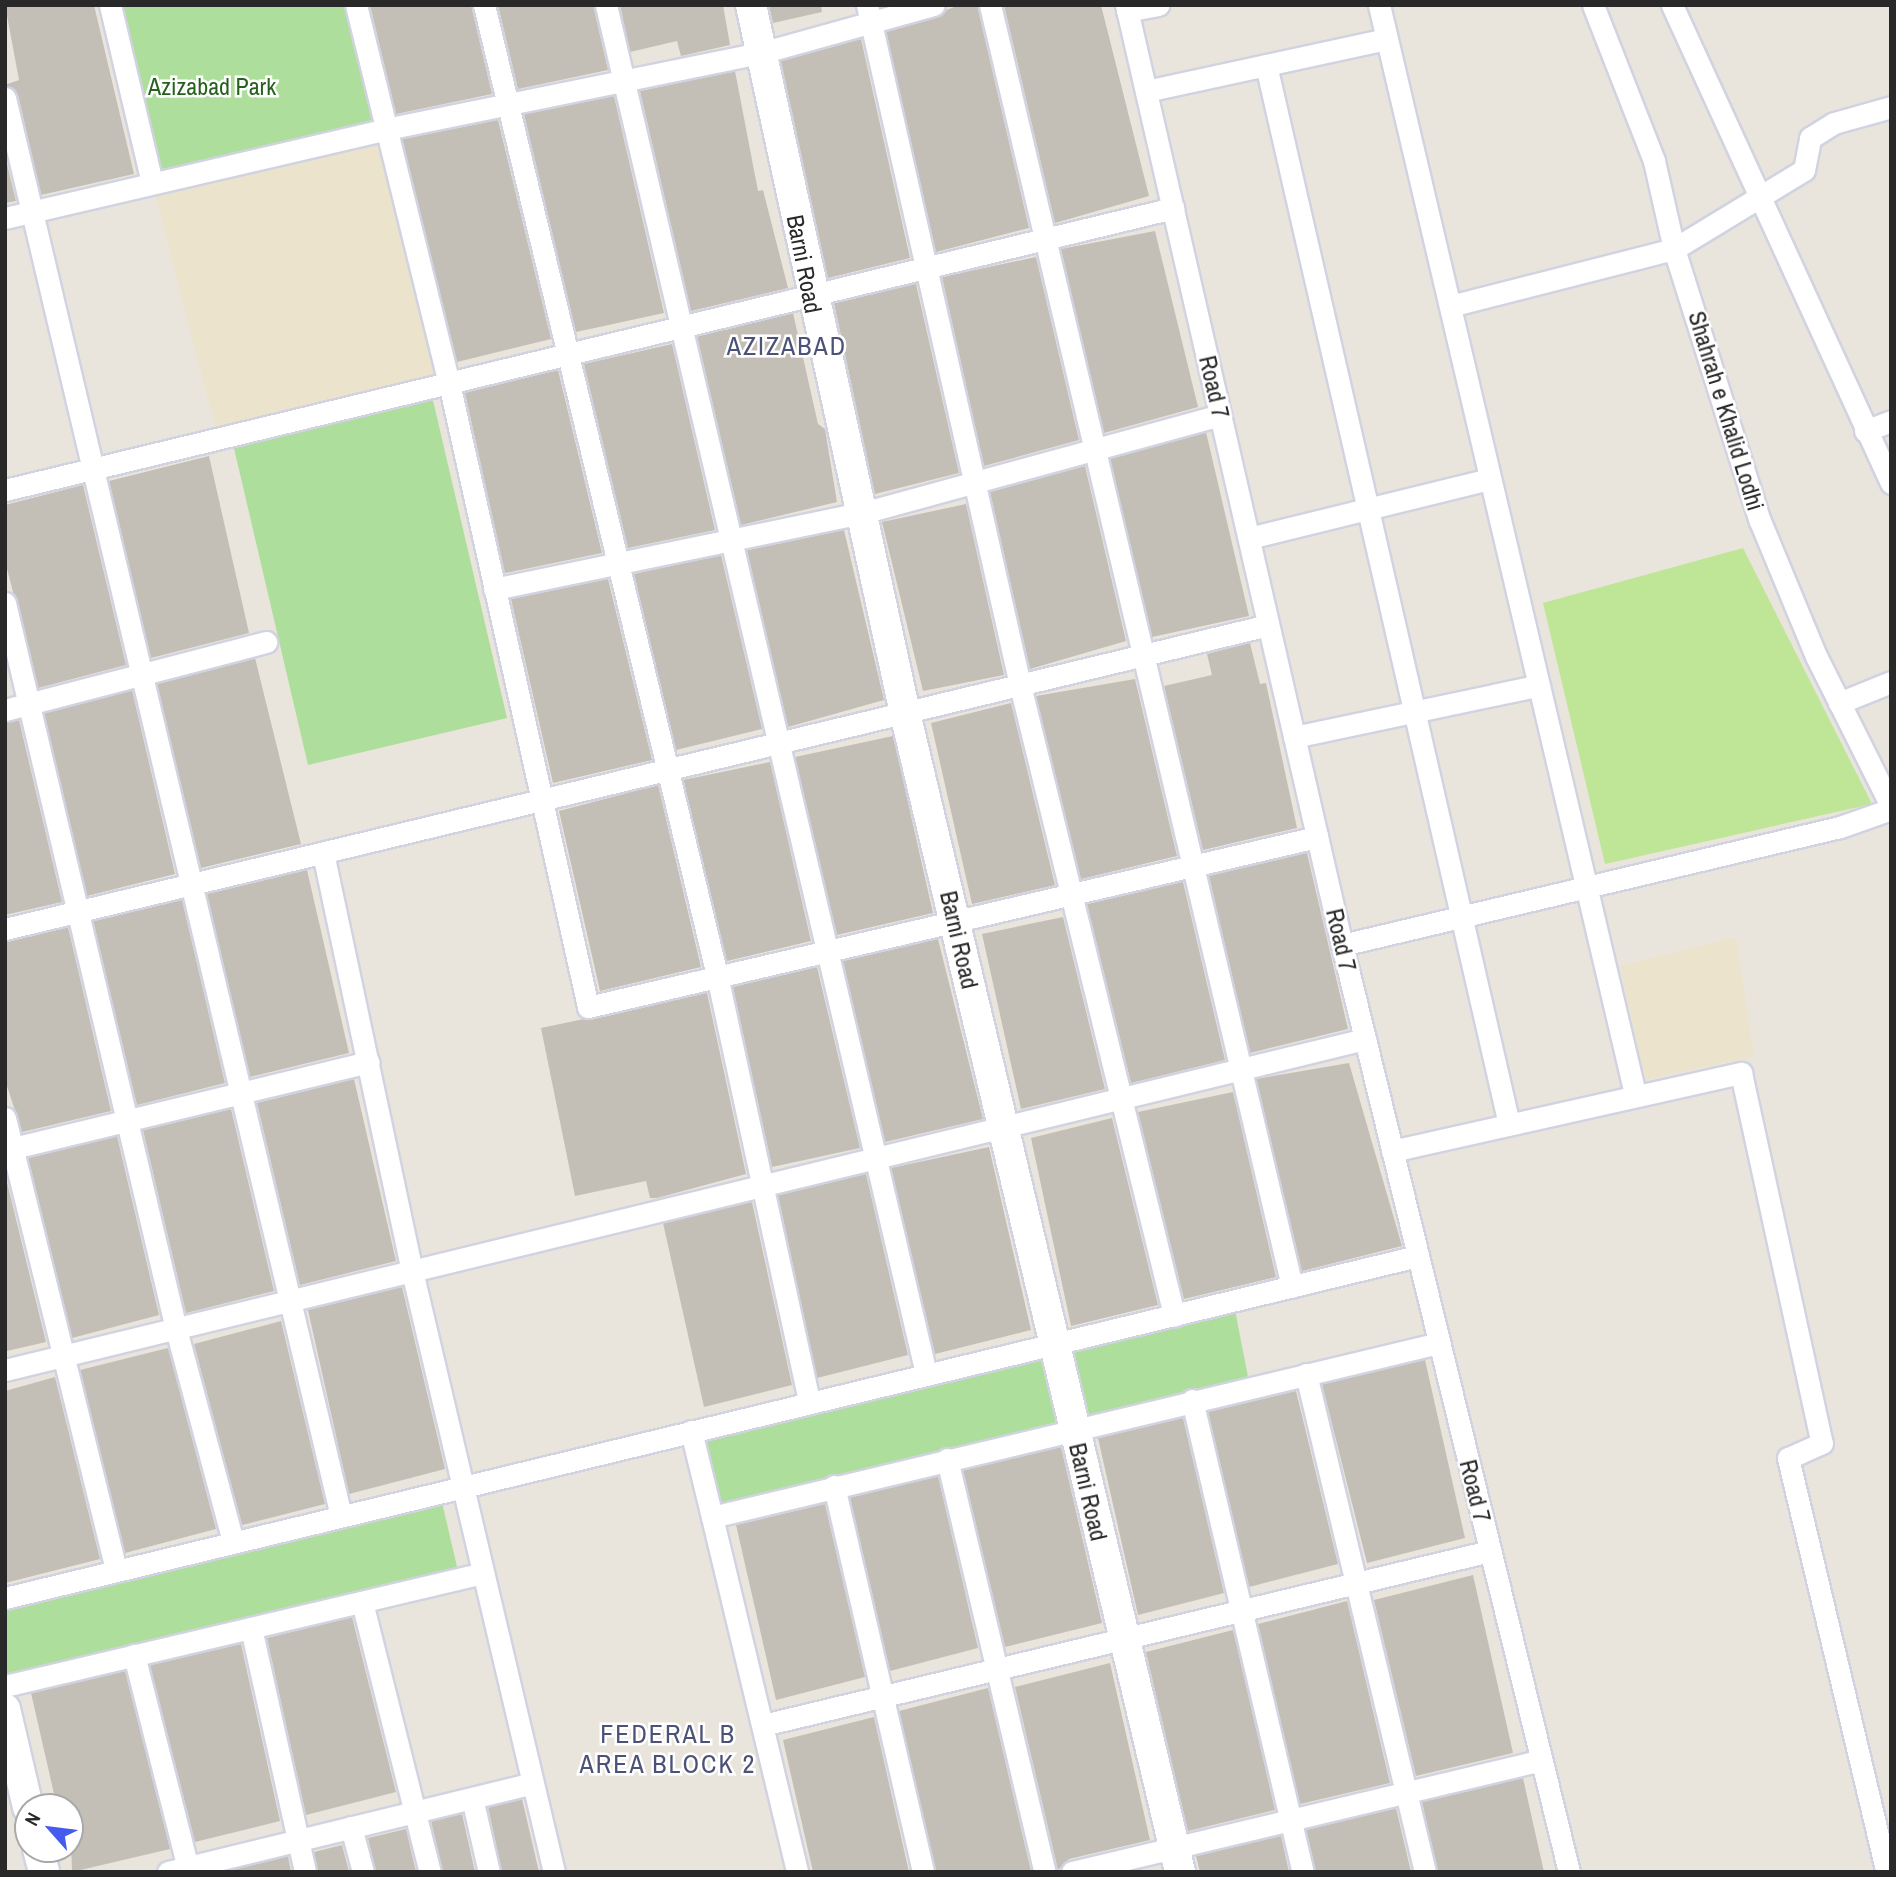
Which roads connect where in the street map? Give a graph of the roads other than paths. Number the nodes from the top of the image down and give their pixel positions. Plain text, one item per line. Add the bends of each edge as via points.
1 (110, 5) edge
2 (356, 5) edge
3 (484, 5) edge
4 (606, 5) edge
5 (751, 5) edge
6 (934, 5) edge
7 (990, 5) edge
8 (1158, 5) edge
9 (1379, 5) edge
10 (1593, 5) edge
11 (1672, 5) edge
12 (1127, 8) edge
13 (870, 14) edge
14 (1385, 39) junction
15 (764, 52) junction
16 (1266, 65) junction
17 (623, 81) junction
18 (1146, 91) junction
19 (5, 98) edge
20 (508, 104) junction
21 (1891, 107) edge
22 (386, 129) junction
23 (152, 183) junction
24 (1758, 193) junction
25 (1173, 208) junction
26 (33, 211) junction
27 (5, 218) edge
28 (1043, 240) junction
29 (1674, 249) junction
30 (926, 268) junction
31 (810, 296) junction
32 (1450, 306) junction
33 (683, 326) junction
34 (567, 354) junction
35 (449, 383) junction
36 (1220, 415) junction
37 (1891, 421) edge
38 (1866, 431) junction
39 (1095, 449) junction
40 (93, 468) junction
41 (1490, 479) junction
42 (978, 481) junction
43 (1891, 483) edge
44 (5, 490) edge
45 (1368, 509) junction
46 (862, 513) junction
47 (1249, 538) junction
48 (734, 539) junction
49 (616, 564) junction
50 (494, 589) junction
51 (5, 603) edge
52 (1268, 625) junction
53 (267, 642) dead end
54 (1138, 657) junction
55 (141, 674) junction
56 (1891, 682) edge
57 (1020, 685) junction
58 (1537, 686) junction
59 (1839, 703) junction
60 (28, 704) junction
61 (5, 710) edge
62 (1415, 712) junction
63 (905, 713) junction
64 (1294, 737) junction
65 (780, 743) junction
66 (667, 770) junction
67 (539, 801) junction
68 (1891, 807) edge
69 (1317, 837) junction
70 (323, 853) junction
71 (1192, 867) junction
72 (193, 884) junction
73 (1587, 888) junction
74 (1071, 897) junction
75 (79, 911) junction
76 (1462, 917) junction
77 (956, 925) junction
78 (5, 929) edge
79 (1342, 945) junction
80 (833, 954) junction
81 (718, 980) junction
82 (1365, 1039) junction
83 (369, 1062) junction
84 (1243, 1069) junction
85 (244, 1093) junction
86 (1635, 1094) junction
87 (1119, 1098) junction
88 (5, 1118) edge
89 (128, 1120) junction
90 (1510, 1124) junction
91 (1003, 1127) junction
92 (9, 1149) edge
93 (1392, 1151) junction
94 (880, 1157) junction
95 (764, 1185) junction
96 (1418, 1256) junction
97 (412, 1271) junction
98 (1292, 1287) junction
99 (293, 1300) junction
100 (1174, 1315) junction
101 (176, 1329) junction
102 (1439, 1343) junction
103 (1053, 1344) junction
104 (63, 1356) junction
105 (5, 1370) edge
106 (926, 1374) junction
107 (1306, 1374) junction
108 (1192, 1400) junction
109 (809, 1402) junction
110 (1073, 1429) junction
111 (691, 1431) junction
112 (947, 1459) junction
113 (462, 1486) junction
114 (834, 1486) junction
115 (341, 1516) junction
116 (712, 1517) junction
117 (233, 1542) junction
118 (1490, 1551) junction
119 (116, 1571) junction
120 (482, 1573) junction
121 (1359, 1583) junction
122 (5, 1598) edge
123 (362, 1602) junction
124 (1243, 1611) junction
125 (251, 1628) junction
126 (1123, 1640) junction
127 (134, 1655) junction
128 (997, 1669) junction
129 (5, 1686) edge
130 (883, 1696) junction
131 (5, 1709) edge
132 (763, 1725) junction
133 (1541, 1760) junction
134 (532, 1783) junction
135 (1404, 1792) junction
136 (26, 1793) edge
137 (472, 1798) junction
138 (416, 1811) junction
139 (1291, 1819) junction
140 (351, 1827) junction
141 (298, 1840) junction
142 (1177, 1859) edge
143 (1103, 1868) edge
144 (182, 1870) edge
145 (305, 1872) edge
146 (363, 1872) edge
147 (430, 1872) edge
148 (489, 1872) edge
149 (554, 1872) edge
150 (797, 1872) edge
151 (923, 1872) edge
152 (1045, 1872) edge
153 (1072, 1872) edge
154 (1303, 1872) edge
155 (1425, 1872) edge
156 (1569, 1872) edge
157 (1887, 1872) edge

1 - 23 street
2 - 22 street
3 - 20 street
4 - 17 street
5 - 15 street, Barni Road
6 - 13 street
7 - 28 street
8 - 12 street
9 - 14 street
10 - 29 street, Shahrah e Khalid Lodhi via 1654,161
11 - 24 street
12 - 18 street, Road 7
13 - 15 street
13 - 30 street
14 - 16 street
14 - 32 street
15 - 17 street
15 - 31 street, Barni Road
16 - 18 street
16 - 45 street
17 - 20 street
17 - 33 street
18 - 25 street, Road 7
19 - 26 street
20 - 22 street
20 - 34 street
21 - 24 street via 1834,123 1810,138 1804,170
22 - 23 street
22 - 35 street
23 - 26 street
24 - 29 street
24 - 38 street
25 - 28 street
25 - 36 street, Road 7
26 - 27 street
26 - 40 street
28 - 30 street
28 - 39 street
29 - 32 street
29 - 59 street, Shahrah e Khalid Lodhi via 1760,521
30 - 31 street
30 - 42 street
31 - 33 street
31 - 46 street, Barni Road
32 - 41 street
33 - 34 street
33 - 48 street
34 - 35 street
34 - 49 street
35 - 40 street
35 - 50 street
36 - 39 street
36 - 47 street, Road 7
37 - 38 street
38 - 43 street
39 - 42 street
39 - 54 street
40 - 44 street
40 - 55 street
41 - 45 street
41 - 58 street
42 - 46 street
42 - 57 street
45 - 47 street
45 - 62 street
46 - 48 street
46 - 63 street, Barni Road
47 - 52 street, Road 7
48 - 49 street
48 - 65 street
49 - 50 street
49 - 66 street
50 - 67 street
51 - 60 street
52 - 54 street
52 - 64 street, Road 7
53 - 55 street
54 - 57 street
54 - 71 street
55 - 60 street
55 - 72 street
56 - 59 street
57 - 63 street
57 - 74 street
58 - 62 street
58 - 73 street
59 - 68 street, Shahrah e Khalid Lodhi
60 - 61 street
60 - 75 street
62 - 64 street
62 - 76 street
63 - 65 street
63 - 77 street, Barni Road
64 - 69 street, Road 7
65 - 66 street
65 - 80 street
66 - 67 street
66 - 81 street
67 - 70 street
67 - 81 street via 588,1007
68 - 73 street via 1840,827
69 - 71 street
69 - 79 street, Road 7
70 - 72 street
70 - 83 street
71 - 74 street
71 - 84 street
72 - 75 street
72 - 85 street
73 - 76 street
73 - 86 street
74 - 77 street
74 - 87 street
75 - 78 street
75 - 89 street
76 - 79 street
76 - 90 street
77 - 80 street
77 - 91 street, Barni Road
79 - 82 street, Road 7
80 - 81 street
80 - 94 street
81 - 95 street
82 - 84 street
82 - 93 street, Road 7
83 - 85 street
83 - 97 street
84 - 87 street
84 - 98 street
85 - 89 street
85 - 99 street
86 - 90 street
86 - 157 street via 1741,1073 1822,1443 1788,1458
87 - 91 street
87 - 100 street
88 - 92 street
89 - 92 street
89 - 101 street
90 - 93 street
91 - 94 street
91 - 103 street, Barni Road
92 - 104 street
93 - 96 street, Road 7
94 - 95 street
94 - 106 street
95 - 97 street
95 - 109 street
96 - 98 street
96 - 102 street, Road 7
97 - 99 street
97 - 113 street
98 - 100 street
99 - 101 street
99 - 115 street
100 - 103 street
101 - 104 street
101 - 117 street
102 - 107 street
102 - 118 street, Road 7
103 - 106 street
103 - 110 street, Barni Road
104 - 105 street
104 - 119 street
106 - 109 street
107 - 108 street
107 - 121 street
108 - 110 street
108 - 124 street
109 - 111 street
110 - 112 street
110 - 126 street, Barni Road
111 - 113 street
111 - 116 street
112 - 114 street
112 - 128 street
113 - 115 street
113 - 120 street
114 - 116 street
114 - 130 street
115 - 117 street
116 - 132 street
117 - 119 street
118 - 121 street
118 - 133 street, Road 7
119 - 122 street
120 - 123 street
120 - 134 street
121 - 124 street
121 - 135 street
123 - 125 street
123 - 138 street
124 - 126 street
124 - 139 street
125 - 127 street
125 - 141 street
126 - 128 street
126 - 142 street, Barni Road
127 - 129 street
127 - 144 street
128 - 130 street
128 - 152 street
130 - 132 street
130 - 151 street
131 - 136 street
132 - 150 street
133 - 135 street
133 - 156 street, Road 7
134 - 137 street
134 - 149 street
135 - 139 street
135 - 155 street
137 - 138 street
137 - 148 street
138 - 140 street
138 - 147 street
139 - 142 street
139 - 154 street
140 - 141 street
140 - 146 street
141 - 144 street
141 - 145 street
142 - 143 street
143 - 153 street

